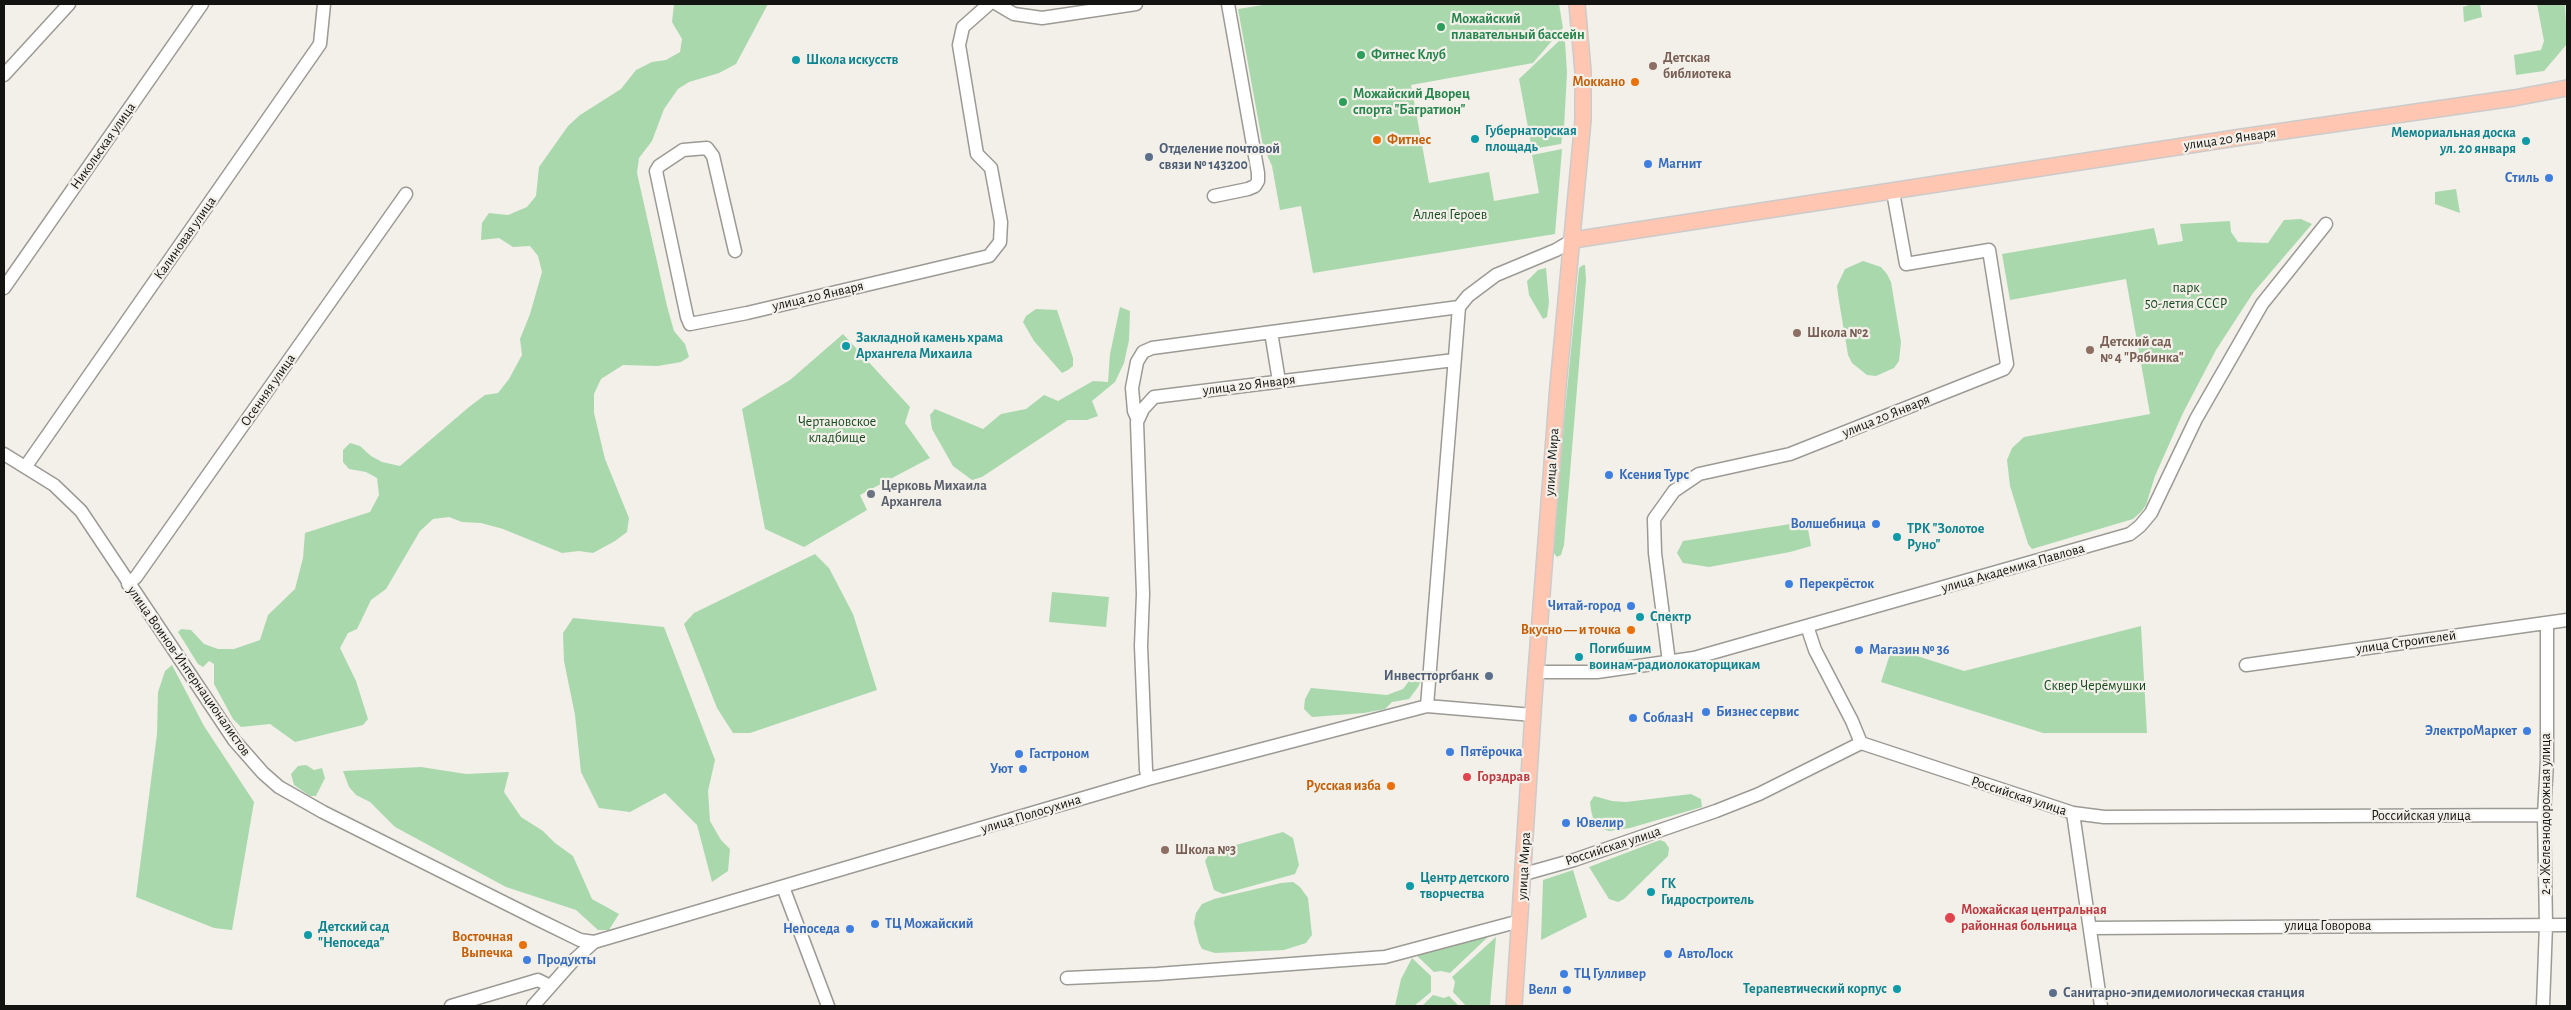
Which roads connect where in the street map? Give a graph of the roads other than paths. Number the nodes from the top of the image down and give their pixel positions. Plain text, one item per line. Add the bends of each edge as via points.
1 (69, 4) edge
2 (202, 4) edge
3 (324, 4) edge
4 (989, 4) edge
5 (997, 4) edge
6 (1136, 4) edge
7 (1228, 4) edge
8 (1577, 4) edge
9 (4, 75) edge
10 (2567, 88) edge
11 (1893, 192) junction
12 (406, 194) dead end
13 (1214, 196) dead end
14 (2326, 224) dead end
15 (1573, 240) junction
16 (735, 251) dead end
17 (4, 288) edge
18 (1459, 307) junction
19 (1271, 332) junction
20 (1454, 360) junction
21 (1279, 381) junction
22 (1137, 418) junction
23 (4, 454) edge
24 (26, 466) junction
25 (128, 584) junction
26 (2567, 620) edge
27 (2547, 622) junction
28 (1807, 626) junction
29 (1669, 662) junction
30 (2246, 665) dead end
31 (1536, 672) junction
32 (1427, 706) junction
33 (1533, 715) junction
34 (1861, 743) junction
35 (1148, 779) junction
36 (2073, 813) junction
37 (2544, 815) junction
38 (1524, 874) junction
39 (783, 887) junction
40 (1520, 921) junction
41 (2546, 925) junction
42 (2567, 925) edge
43 (2090, 928) junction
44 (594, 942) junction
45 (1067, 978) dead end
46 (550, 986) junction
47 (451, 1006) edge
48 (533, 1006) edge
49 (828, 1006) edge
50 (1514, 1006) edge
51 (2101, 1006) edge
52 (2543, 1006) edge

1 - 9 street
2 - 17 street, Никольская улица
3 - 24 street, Калиновая улица via 320,44
4 - 16 street, улица 20 Января via 963,27 959,45 977,154 991,168 1001,222 1000,242 990,256 690,324 656,171 659,166 683,150 707,148 713,156
5 - 6 street via 1014,14 1042,18
7 - 13 street via 1258,181 1248,189
8 - 15 main road, улица Мира via 1583,100
10 - 11 main road, улица 20 Января
11 - 15 main road, улица 20 Января
11 - 29 street, улица 20 Января via 1906,264 1989,250 2008,364 2004,369 1790,454 1699,474 1674,491 1654,519 1655,553
12 - 25 street, Осенняя улица
14 - 28 street, улица Академика Павлова via 2262,304 2196,419 2151,513 2130,534
15 - 18 street, улица 20 Января via 1496,275 1477,288
15 - 31 main road, улица Мира
18 - 19 street
18 - 20 street
19 - 21 street
19 - 22 street via 1152,348 1143,352 1137,362 1132,388
20 - 21 street, улица 20 Января
20 - 32 street
21 - 22 street, улица 20 Января via 1154,396
22 - 35 street via 1143,594 1141,646
23 - 24 street, улица Воинов-Интернационалистов
24 - 25 street, улица Воинов-Интернационалистов via 54,485 81,511
25 - 44 street, улица Воинов-Интернационалистов via 234,740 279,787 537,919 580,940
26 - 27 street, улица Строителей
27 - 30 street, улица Строителей
27 - 37 street, 2-я Железнодорожная улица
28 - 29 street, улица Академика Павлова
28 - 34 street via 1814,650
29 - 31 street, улица Академика Павлова via 1597,672
31 - 33 main road, улица Мира
32 - 33 street, улица Полосухина
32 - 35 street, улица Полосухина
33 - 38 main road, улица Мира
34 - 36 street, Российская улица
34 - 38 street, Российская улица via 1759,794 1716,811
35 - 39 street, улица Полосухина
36 - 37 street, Российская улица via 2131,817
36 - 43 street
37 - 41 street, 2-я Железнодорожная улица
38 - 40 main road, улица Мира
39 - 44 street, улица Полосухина
39 - 49 street
40 - 45 street via 1385,957
40 - 50 main road, улица Мира
41 - 42 street, улица Говорова
41 - 43 street, улица Говорова
41 - 52 street, 2-я Железнодорожная улица
43 - 51 street
44 - 46 street, улица Полосухина
46 - 47 street via 538,980
46 - 48 street, улица Полосухина

